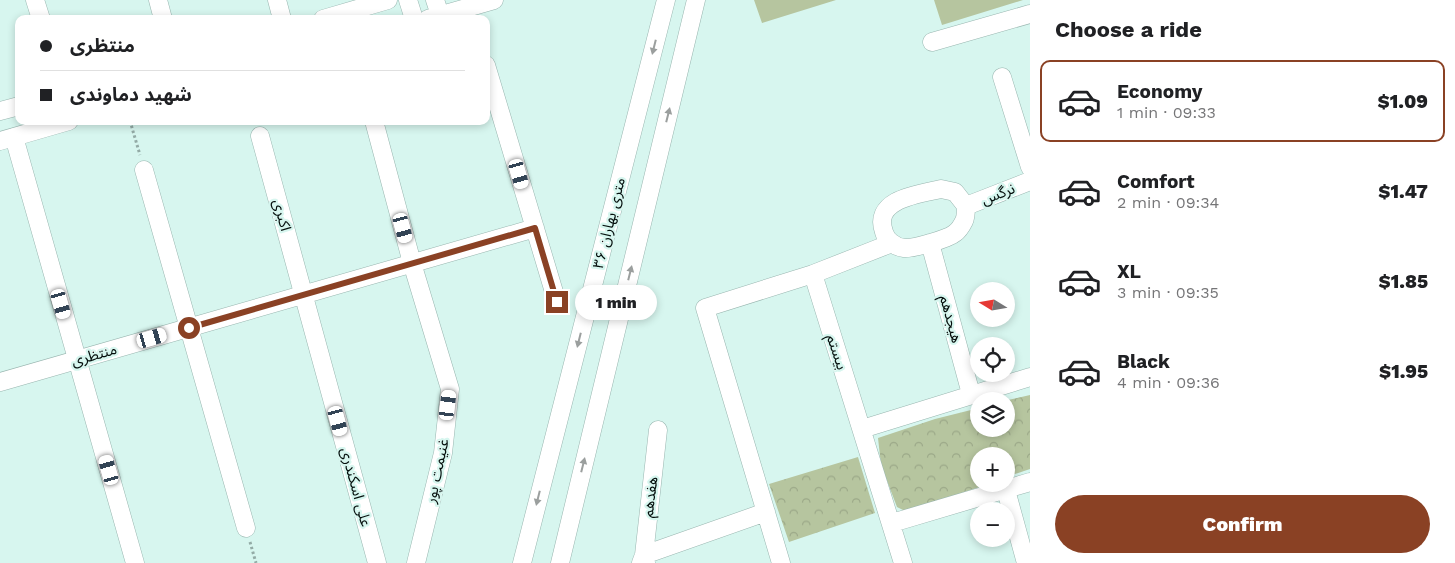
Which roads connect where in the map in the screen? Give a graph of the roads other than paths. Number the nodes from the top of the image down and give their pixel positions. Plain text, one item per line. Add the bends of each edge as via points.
1 (35, 0) edge
2 (158, 0) edge
3 (277, 0) edge
4 (388, 0) edge
5 (408, 0) edge
6 (494, 0) edge
7 (666, 0) edge
8 (696, 0) edge
9 (434, 11) edge
10 (471, 13) edge
11 (1030, 14) edge
12 (40, 15) edge
13 (162, 15) edge
14 (281, 15) edge
15 (337, 15) edge
16 (413, 15) edge
17 (932, 42) dead end
18 (1002, 77) dead end
19 (490, 78) edge
20 (15, 107) edge
21 (0, 111) edge
22 (55, 125) edge
23 (375, 125) edge
24 (260, 136) dead end
25 (7, 139) edge
26 (1030, 167) edge
27 (144, 170) road end
28 (1030, 181) edge
29 (966, 206) junction
30 (535, 228) junction
31 (892, 243) junction
32 (930, 244) junction
33 (412, 263) junction
34 (813, 274) junction
35 (304, 294) junction
36 (557, 302) dead end
37 (189, 328) junction
38 (77, 360) junction
39 (1030, 377) edge
40 (0, 382) edge
41 (971, 392) edge
42 (979, 392) edge
43 (970, 395) edge
44 (658, 430) dead end
45 (862, 430) junction
46 (1030, 482) edge
47 (1015, 487) edge
48 (999, 492) edge
49 (1007, 492) edge
50 (766, 512) junction
51 (892, 523) junction
52 (246, 528) dead end
53 (644, 560) edge
54 (135, 563) edge
55 (377, 563) edge
56 (416, 563) edge
57 (522, 563) edge
58 (560, 563) edge
59 (781, 563) edge
60 (903, 563) edge
61 (1026, 563) edge

1 - 12 street
2 - 13 street
3 - 14 street
4 - 15 street
5 - 16 street
6 - 10 street
7 -> 57 street, ۳۶ متری بهاران
58 -> 8 street, ۳۶ متری بهاران
9 - 10 street
11 - 17 street
18 - 26 street
19 - 30 street
20 - 21 street
22 - 25 street
23 - 33 street, غنیمت پور
24 - 35 street, اکبری
25 - 38 street
27 - 37 street
28 - 29 street, نرگس
29 - 31 street via 955,192 941,189 897,201 885,211 880,223
29 - 32 street via 965,221 955,234
30 - 33 street, منتظری
30 - 36 street
31 - 32 street via 904,248
31 - 34 street
32 - 41 street, هیجدهم
33 - 35 street, منتظری
33 - 56 street, غنیمت پور via 450,389 443,453
34 - 45 street, بیستم
34 - 50 street via 705,308
35 - 37 street, منتظری
35 - 55 street, علی اسکندری
37 - 38 street, منتظری
37 - 52 street
38 - 40 street, منتظری
38 - 54 street
39 - 42 street
43 - 45 street
44 - 53 street, هفدهم
45 - 51 street, بیستم
46 - 47 street
48 - 51 street
49 - 61 street
50 - 53 street
50 - 59 street
51 - 60 street, بیستم

